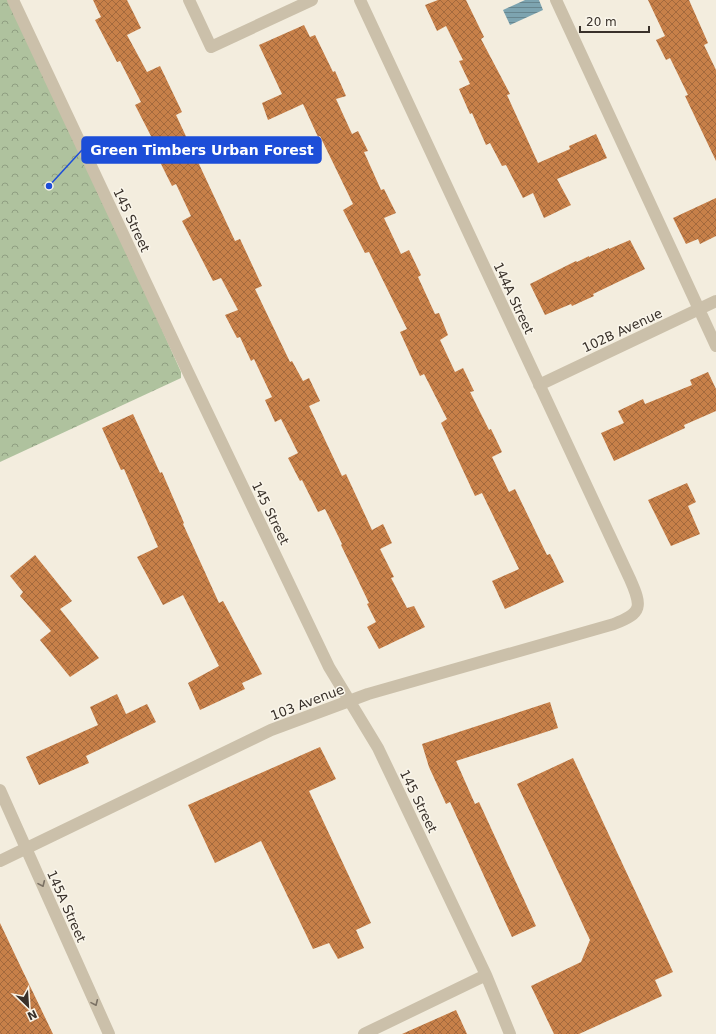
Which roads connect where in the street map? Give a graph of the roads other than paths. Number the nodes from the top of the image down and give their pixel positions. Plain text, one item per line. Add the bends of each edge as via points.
1 (14, 0) edge
2 (189, 0) edge
3 (312, 0) edge
4 (360, 0) edge
5 (556, 0) edge
6 (716, 301) edge
7 (699, 309) junction
8 (716, 346) edge
9 (539, 385) junction
10 (637, 609) joint
11 (350, 701) junction
12 (0, 790) edge
13 (26, 848) junction
14 (0, 861) edge
15 (486, 975) junction
16 (109, 1034) edge
17 (364, 1034) edge
18 (510, 1034) edge

1 - 11 street, 145 Street via 329,667
2 - 3 street via 211,47
4 - 9 street, 144A Street
5 - 7 street
6 - 7 street, 102B Avenue
7 - 8 street
7 - 9 street, 102B Avenue
9 - 10 street, 144A Street via 637,596
10 - 11 street, 103 Avenue via 629,618 614,624
11 - 13 street, 103 Avenue via 271,730
11 - 15 street, 145 Street via 378,748
12 - 13 street, 145A Street
13 - 14 street, 103 Avenue
13 -> 16 street, 145A Street
15 - 17 street
15 - 18 street, 145 Street

